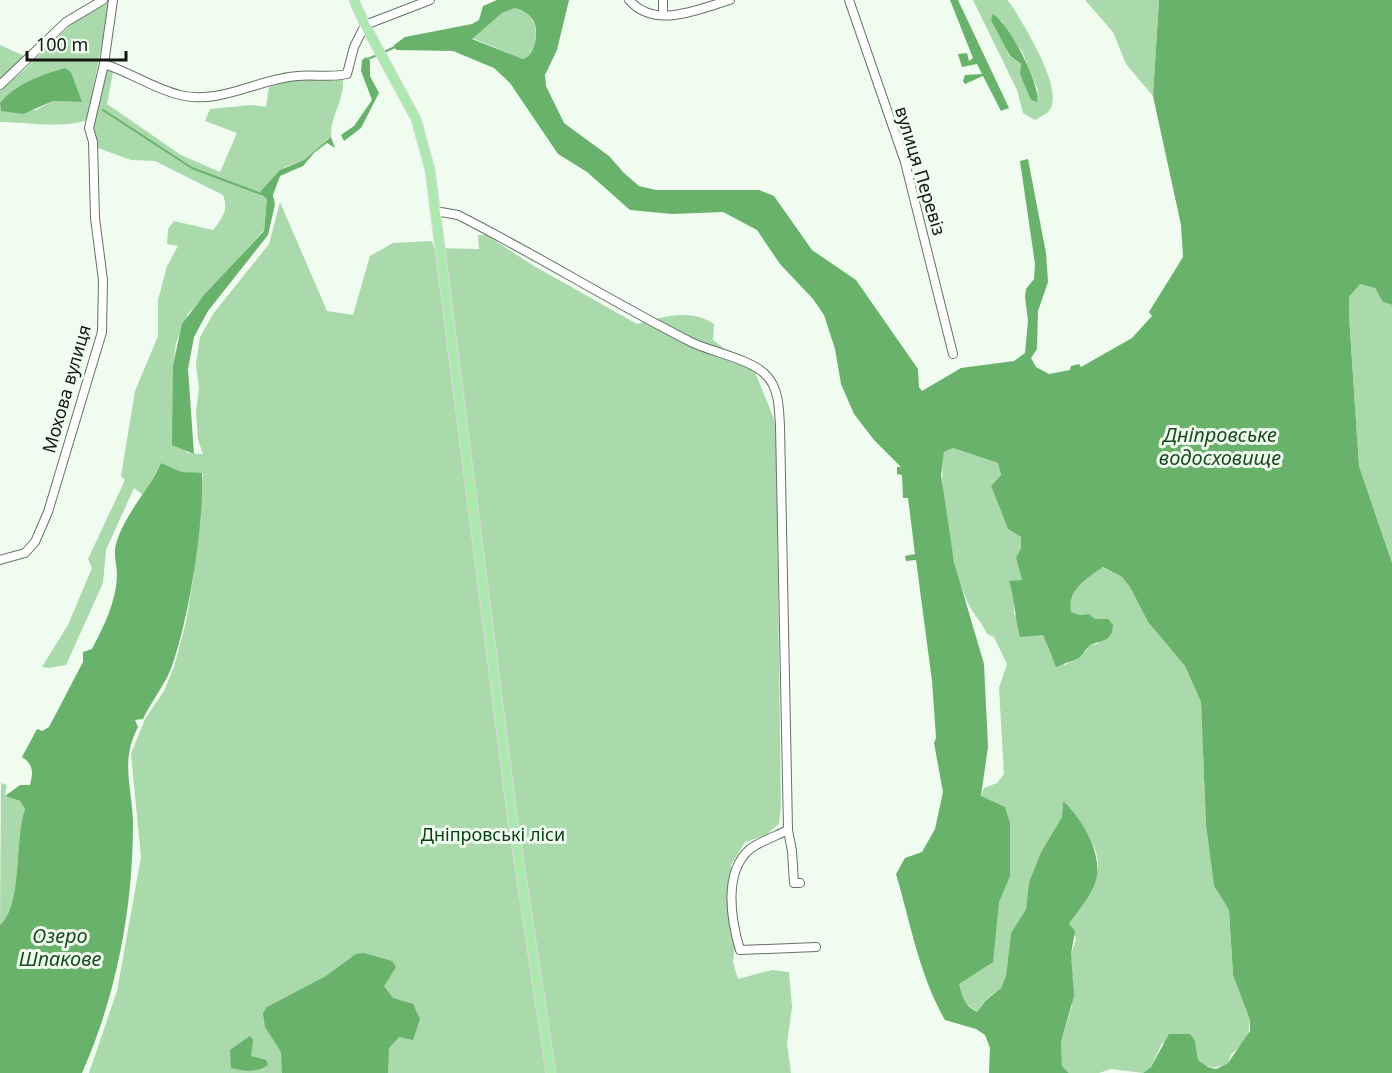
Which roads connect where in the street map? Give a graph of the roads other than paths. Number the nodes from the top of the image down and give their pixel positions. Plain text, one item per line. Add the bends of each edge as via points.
1 (103, 0) edge
2 (112, 0) edge
3 (354, 0) edge
4 (430, 0) edge
5 (629, 0) edge
6 (663, 0) edge
7 (730, 0) edge
8 (849, 0) edge
9 (663, 15) junction
10 (365, 25) junction
11 (104, 64) junction
12 (0, 85) edge
13 (435, 211) junction
14 (953, 354) dead end
15 (0, 560) edge
16 (788, 830) junction
17 (800, 883) dead end
18 (816, 947) dead end
19 (551, 1073) edge

1 - 12 street via 66,22
2 - 11 street
3 - 10 main road
4 - 10 street
5 - 9 street via 644,11
6 - 9 street
7 - 9 street via 671,17
8 - 14 street, вулиця Перевіз via 905,162
10 - 11 street via 347,74 296,76 200,98 180,95
10 - 13 main road via 406,97 422,136
11 - 15 street, Мохова вулиця via 89,128 103,280 102,333 48,512 35,542 25,553
13 - 16 street via 459,215 648,321 751,366 766,374 776,388
13 - 19 main road via 508,789
16 - 17 street via 794,883
16 - 18 street via 750,850 741,860 731,891 736,936 740,950

